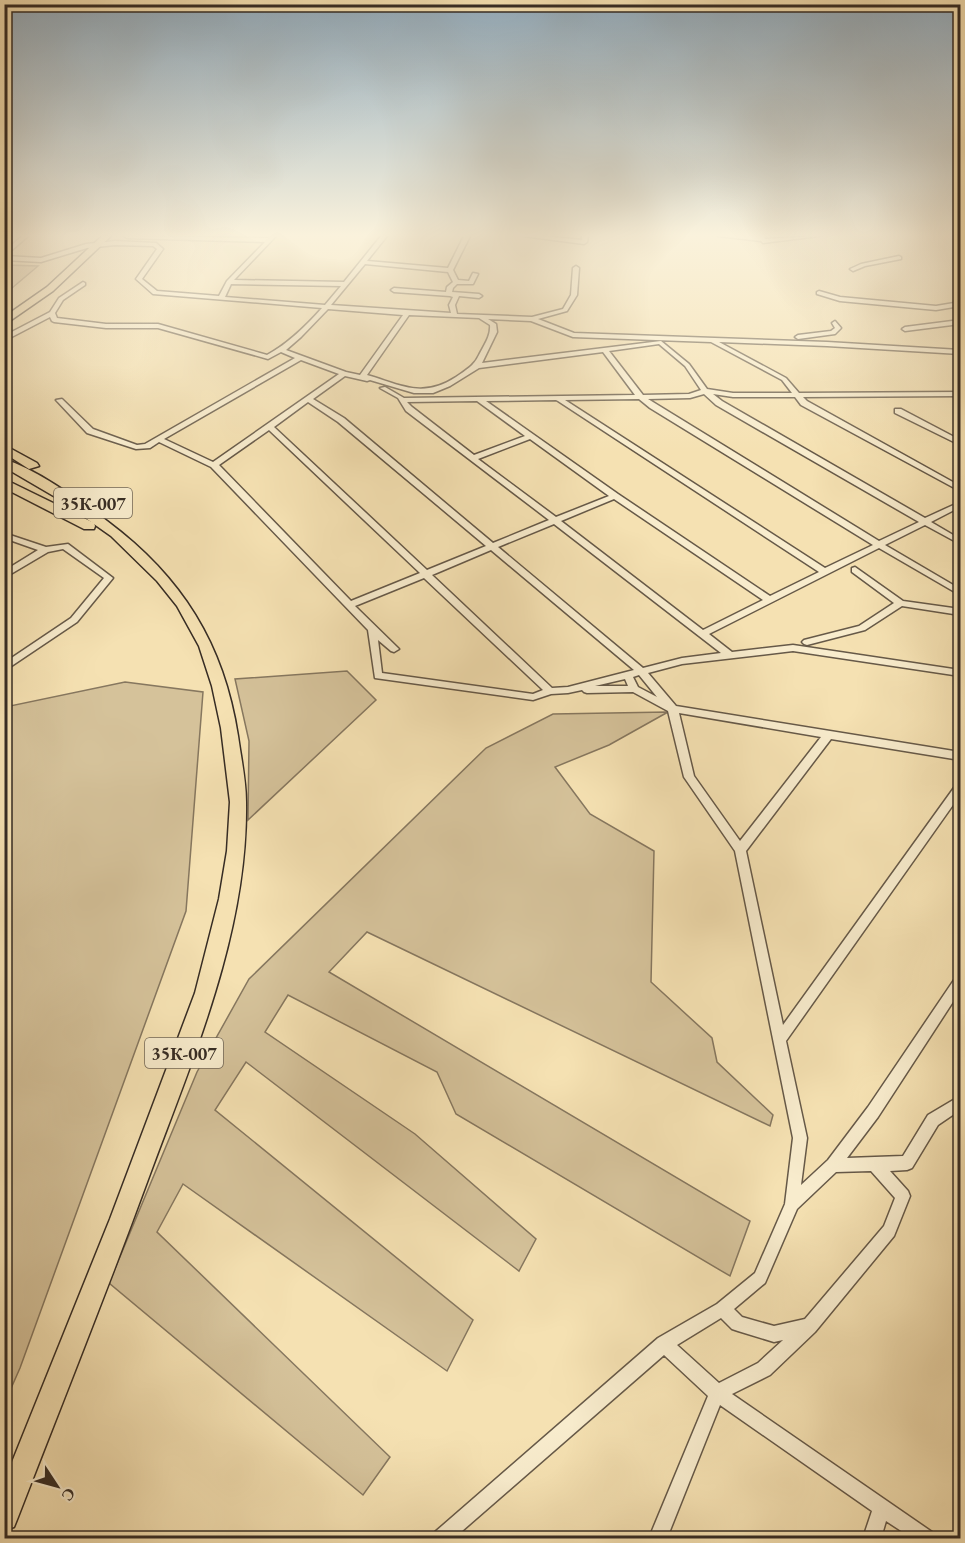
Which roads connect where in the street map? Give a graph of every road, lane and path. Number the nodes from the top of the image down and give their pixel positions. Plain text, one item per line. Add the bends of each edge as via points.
1 (24, 308) edge
2 (55, 308) edge
3 (324, 308) edge
4 (349, 308) edge
5 (454, 308) edge
6 (566, 308) edge
7 (907, 308) edge
8 (923, 308) edge
9 (52, 313) junction
10 (407, 313) junction
11 (455, 316) junction
12 (477, 317) junction
13 (532, 319) junction
14 (4, 322) edge
15 (960, 322) edge
16 (835, 323) dead end
17 (905, 329) dead end
18 (4, 339) edge
19 (712, 341) junction
20 (756, 342) junction
21 (661, 343) junction
22 (605, 350) junction
23 (283, 351) junction
24 (960, 352) edge
25 (299, 358) junction
26 (477, 366) junction
27 (344, 374) junction
28 (363, 376) junction
29 (936, 389) dead end
30 (705, 391) junction
31 (796, 393) junction
32 (946, 394) junction
33 (960, 394) edge
34 (639, 395) junction
35 (308, 399) junction
36 (478, 399) junction
37 (60, 400) dead end
38 (403, 400) junction
39 (560, 400) junction
40 (960, 401) edge
41 (898, 411) dead end
42 (269, 426) junction
43 (531, 436) junction
44 (158, 439) junction
45 (960, 443) edge
46 (4, 448) edge
47 (473, 458) junction
48 (4, 462) edge
49 (214, 465) junction
50 (4, 470) edge
51 (4, 483) edge
52 (960, 489) edge
53 (615, 496) junction
54 (960, 504) edge
55 (80, 507) junction
56 (554, 521) junction
57 (925, 522) junction
58 (4, 535) edge
59 (960, 542) edge
60 (879, 545) junction
61 (492, 546) junction
62 (45, 550) junction
63 (855, 570) dead end
64 (825, 572) junction
65 (425, 574) junction
66 (4, 575) edge
67 (163, 578) junction
68 (960, 592) edge
69 (770, 600) junction
70 (900, 603) junction
71 (350, 606) junction
72 (960, 612) edge
73 (372, 629) junction
74 (702, 634) junction
75 (807, 642) dead end
76 (394, 650) dead end
77 (731, 656) junction
78 (4, 668) edge
79 (960, 673) edge
80 (634, 679) junction
81 (555, 691) junction
82 (673, 709) junction
83 (828, 735) junction
84 (960, 756) edge
85 (960, 788) edge
86 (740, 850) junction
87 (960, 981) edge
88 (780, 1039) junction
89 (960, 1103) edge
90 (874, 1164) junction
91 (833, 1165) junction
92 (792, 1204) junction
93 (722, 1309) junction
94 (809, 1326) junction
95 (663, 1344) junction
96 (717, 1393) junction
97 (882, 1506) junction
98 (4, 1517) edge
99 (441, 1539) edge
100 (658, 1539) edge
101 (872, 1539) edge
102 (926, 1539) edge

1 - 14 main road
2 - 9 street
3 - 23 street
4 - 10 street
5 - 11 street
6 - 13 street
7 - 8 street via 910,314
9 - 18 street
9 - 23 street via 54,320 63,322 158,326 268,357
10 - 11 street
10 - 28 street
11 - 12 street
12 - 13 street
12 - 26 street via 494,324 494,332
13 - 19 street via 573,335
15 - 17 street
16 - 20 street via 838,328 833,333
19 - 20 street
19 - 21 street
19 - 31 street via 784,379
20 - 24 street
21 - 22 street
21 - 30 street via 687,365
22 - 26 street
22 - 34 street
23 - 25 street
25 - 27 street
25 - 44 street
26 - 28 street via 433,391 414,391
27 - 28 street
27 - 35 street
28 - 38 street
29 - 32 street
30 - 31 street via 733,395
30 - 34 street via 690,396
30 - 57 street via 719,403
31 - 32 street
31 - 52 street via 804,403
32 - 33 street
32 - 40 street
34 - 39 street
34 - 60 street
35 - 42 street
35 - 61 street via 341,420
36 - 38 street
36 - 39 street
36 - 43 street
37 - 44 street via 90,431 136,447
38 - 47 street via 409,409
39 - 64 street
41 - 45 street
42 - 49 street
42 - 65 street
43 - 47 street
43 - 53 street
44 - 49 street
46 - 67 main road, 35К-007 via 87,498 130,532
47 - 56 street
48 - 55 main road, 35К-007
49 - 71 street
50 - 55 main road, 35К-007
51 - 67 main road, 35К-007 via 75,517
53 - 56 street
53 - 69 street
54 - 57 street
55 - 67 main road, 35К-007 via 118,533
56 - 61 street
56 - 74 street
57 - 59 street
57 - 60 street
58 - 62 street
60 - 64 street
60 - 68 street
61 - 65 street
61 - 80 street
62 - 66 street
62 - 78 street via 64,546 109,578 74,620
63 - 70 street
64 - 69 street
65 - 71 street
65 - 81 street
67 - 98 main road, 35К-007 via 200,633 228,716 238,799 224,925 192,1030
69 - 74 street
70 - 72 street
70 - 75 street via 862,628
71 - 73 street
73 - 76 street
73 - 81 street via 378,676 533,697
74 - 77 street
77 - 79 street via 793,648
77 - 80 street via 682,661
80 - 81 street
80 - 82 street
82 - 83 street
82 - 86 street via 689,777
83 - 84 street
83 - 86 street
85 - 88 street
86 - 88 street
87 - 91 street via 873,1113
88 - 92 street via 800,1138
89 - 90 street via 933,1120 907,1163
90 - 91 street
90 - 94 street via 903,1196 889,1231
91 - 92 street
92 - 93 street via 760,1278
93 - 94 street via 738,1323 774,1334
93 - 95 street
94 - 96 street via 764,1369
95 - 96 street
95 - 99 street
96 - 97 street
96 - 100 street
97 - 101 street
97 - 102 street

